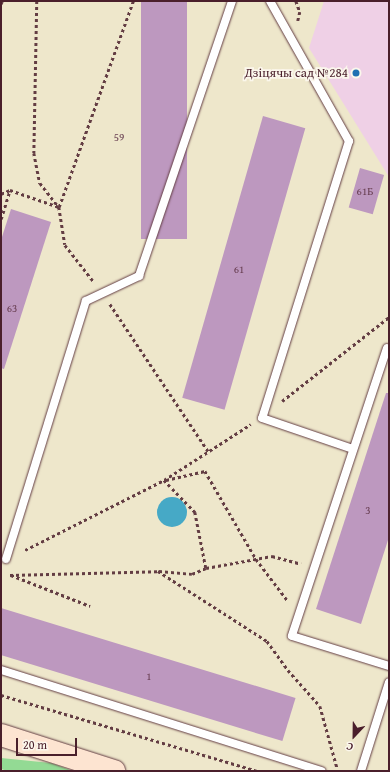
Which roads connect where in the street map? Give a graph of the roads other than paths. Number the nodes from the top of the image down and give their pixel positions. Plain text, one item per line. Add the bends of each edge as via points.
1 (232, 1) edge
2 (270, 1) edge
3 (387, 348) dead end
4 (353, 449) junction
5 (6, 559) road end
6 (389, 666) edge
7 (1, 670) edge
8 (389, 682) edge
9 (1, 735) edge
10 (114, 771) edge
11 (321, 771) edge
12 (362, 771) edge

1 - 5 lane via 140,276 86,301
2 - 4 lane via 349,141 262,418
3 - 4 lane
4 - 6 lane via 292,636
7 - 11 lane
8 - 12 lane
9 - 10 main road

